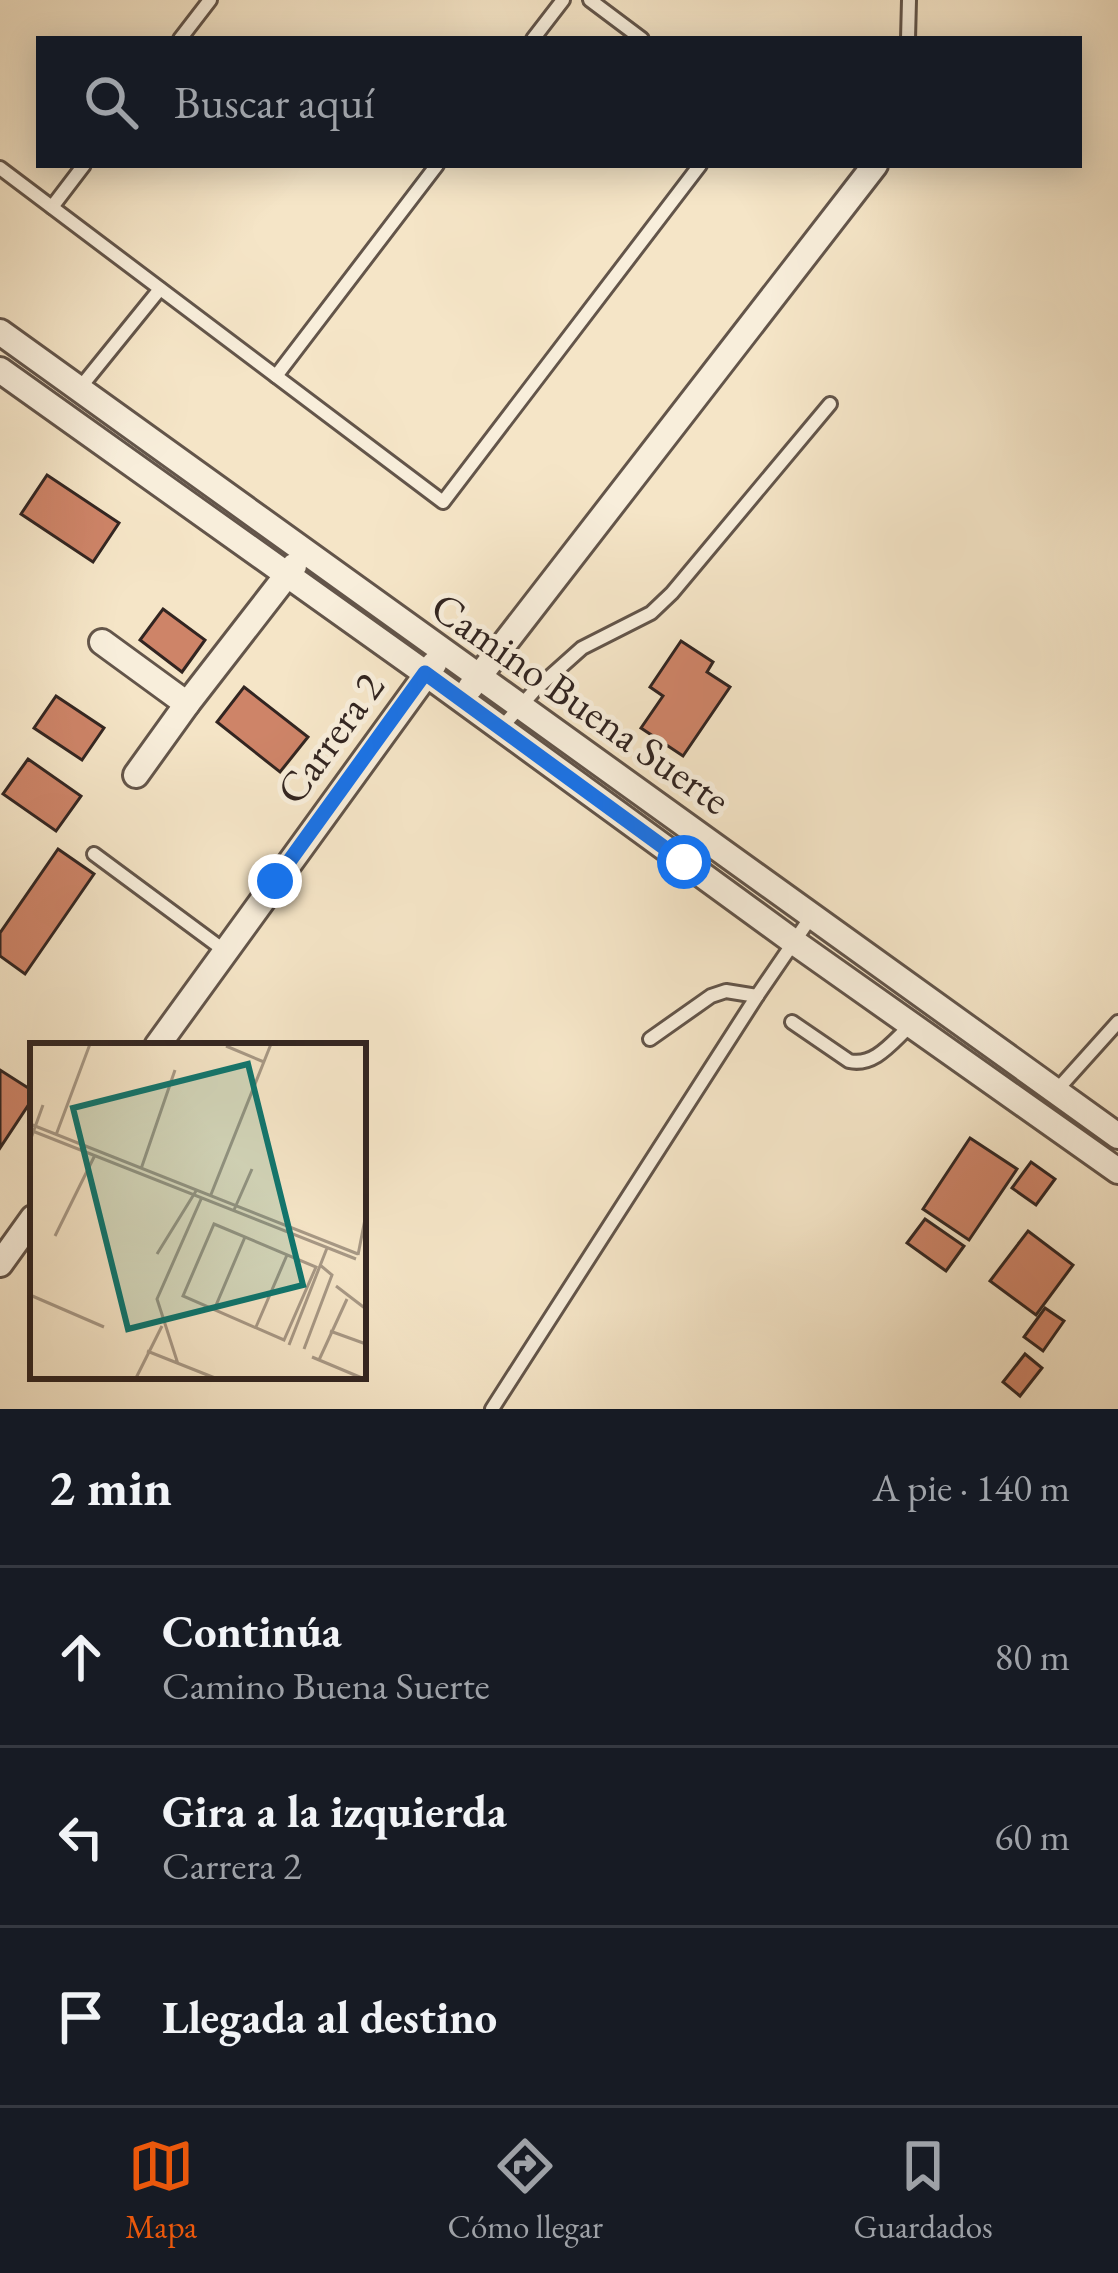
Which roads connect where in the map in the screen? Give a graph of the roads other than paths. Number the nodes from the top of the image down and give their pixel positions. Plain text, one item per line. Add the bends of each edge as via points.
1 (210, 0) edge
2 (563, 0) edge
3 (590, 0) edge
4 (909, 0) edge
5 (182, 36) edge
6 (535, 36) edge
7 (638, 36) edge
8 (908, 36) edge
9 (0, 168) edge
10 (82, 168) edge
11 (435, 168) edge
12 (698, 168) edge
13 (873, 168) edge
14 (52, 207) junction
15 (160, 289) junction
16 (0, 332) edge
17 (0, 370) edge
18 (276, 376) junction
19 (80, 389) junction
20 (830, 404) dead end
21 (62, 413) junction
22 (304, 553) junction
23 (286, 576) junction
24 (103, 642) dead end
25 (443, 653) junction
26 (425, 673) junction
27 (478, 678) junction
28 (461, 699) junction
29 (187, 704) junction
30 (519, 707) junction
31 (500, 729) junction
32 (136, 775) dead end
33 (94, 854) dead end
34 (813, 914) junction
35 (794, 942) junction
36 (225, 951) junction
37 (757, 996) junction
38 (792, 1022) dead end
39 (1118, 1022) edge
40 (911, 1024) junction
41 (967, 1027) junction
42 (650, 1040) dead end
43 (159, 1043) edge
44 (948, 1050) junction
45 (1056, 1091) junction
46 (1118, 1136) edge
47 (1118, 1171) edge
48 (30, 1222) edge
49 (0, 1264) edge
50 (491, 1409) edge

1 - 5 lane
2 - 6 lane
3 - 7 lane
4 - 8 lane
9 - 14 lane
10 - 14 lane
11 - 18 lane
12 - 18 lane via 443,502
13 - 27 street
14 - 15 lane
15 - 18 lane
15 - 19 lane
16 - 19 street, Camino Buena Suerte
17 - 21 street, Camino Buena Suerte
19 - 21 street
19 - 22 street, Camino Buena Suerte
20 - 30 lane via 651,613 582,648
21 - 23 street, Camino Buena Suerte
22 - 23 street
22 - 25 street, Camino Buena Suerte
23 - 26 street, Camino Buena Suerte
23 - 29 street
24 - 29 street
25 - 26 street, Carrera 2
25 - 27 street, Camino Buena Suerte
26 - 28 street, Camino Buena Suerte
26 - 36 street, Carrera 2
27 - 28 street
27 - 30 street, Camino Buena Suerte
28 - 31 street, Camino Buena Suerte
29 - 32 street
30 - 31 lane
30 - 34 street, Camino Buena Suerte
31 - 35 street, Camino Buena Suerte
33 - 36 lane
34 - 35 lane
34 - 41 street, Camino Buena Suerte
35 - 37 lane
35 - 40 street, Camino Buena Suerte
36 - 43 street, Carrera 2
37 - 42 lane via 711,996
37 - 50 lane
38 - 40 lane via 858,1064
39 - 45 lane
40 - 44 street, Camino Buena Suerte
41 - 44 street
41 - 45 street, Camino Buena Suerte
44 - 47 street, Camino Buena Suerte
45 - 46 street, Camino Buena Suerte
48 - 49 street

